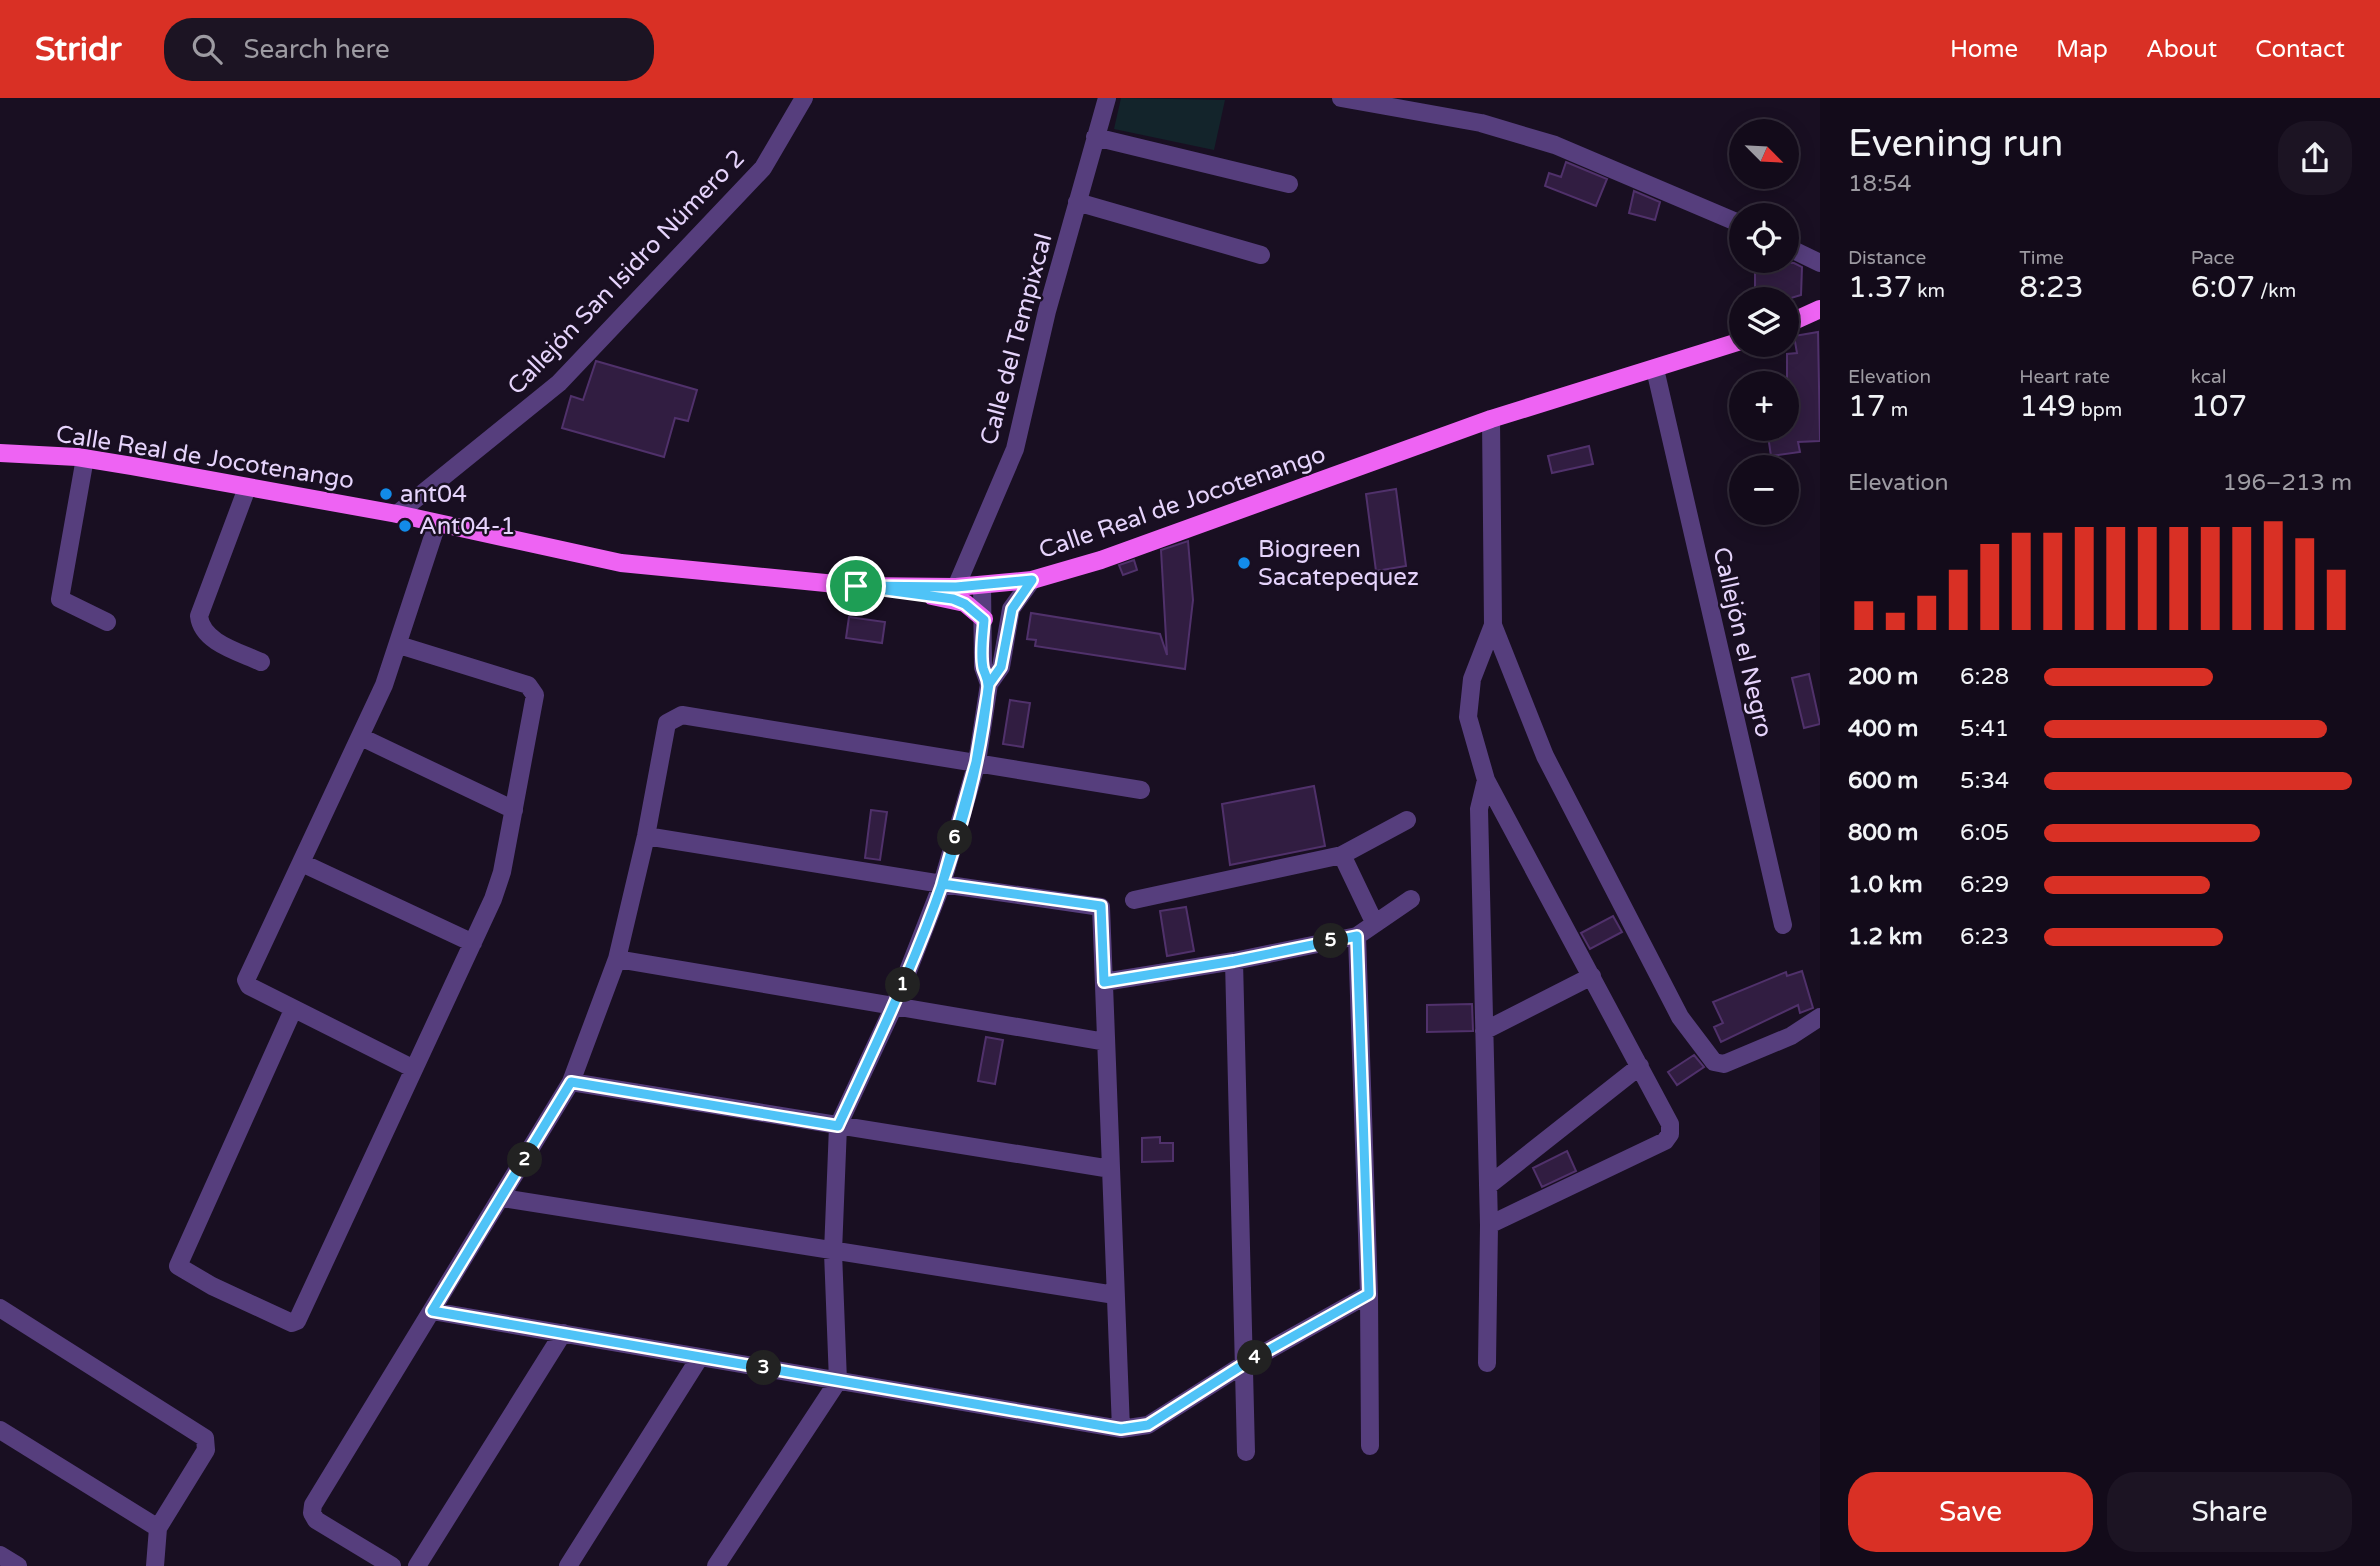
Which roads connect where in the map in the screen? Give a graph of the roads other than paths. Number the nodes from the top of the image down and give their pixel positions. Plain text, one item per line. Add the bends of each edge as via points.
1 (804, 98) edge
2 (1107, 98) edge
3 (1340, 98) edge
4 (1095, 137) junction
5 (1289, 184) dead end
6 (1077, 202) junction
7 (1729, 219) edge
8 (1799, 253) edge
9 (1261, 256) dead end
10 (1820, 263) edge
11 (1820, 309) edge
12 (1799, 319) edge
13 (1729, 345) edge
14 (1655, 369) junction
15 (1491, 419) junction
16 (0, 453) edge
17 (85, 458) junction
18 (247, 488) junction
19 (397, 514) junction
20 (437, 524) junction
21 (1032, 580) junction
22 (982, 585) junction
23 (856, 586) junction
24 (956, 587) junction
25 (984, 620) junction
26 (107, 622) dead end
27 (1493, 625) junction
28 (983, 644) junction
29 (399, 645) junction
30 (1004, 645) junction
31 (261, 663) dead end
32 (989, 684) junction
33 (361, 737) junction
34 (976, 762) junction
35 (1486, 780) junction
36 (1140, 790) dead end
37 (514, 810) junction
38 (1407, 820) dead end
39 (646, 836) junction
40 (1342, 855) junction
41 (302, 863) junction
42 (942, 884) junction
43 (1411, 899) dead end
44 (1134, 900) dead end
45 (1375, 924) junction
46 (1783, 925) dead end
47 (1357, 936) junction
48 (472, 943) junction
49 (617, 959) junction
50 (1234, 961) junction
51 (1592, 976) junction
52 (1104, 982) junction
53 (895, 1004) junction
54 (293, 1010) junction
55 (1820, 1017) edge
56 (1484, 1031) junction
57 (1106, 1042) junction
58 (1640, 1066) junction
59 (414, 1069) junction
60 (571, 1082) junction
61 (838, 1126) junction
62 (1111, 1169) junction
63 (1488, 1186) junction
64 (503, 1198) junction
65 (1489, 1225) junction
66 (833, 1252) junction
67 (1369, 1294) junction
68 (1115, 1295) junction
69 (0, 1308) edge
70 (432, 1311) junction
71 (563, 1333) junction
72 (700, 1357) junction
73 (1487, 1363) dead end
74 (1244, 1364) junction
75 (838, 1381) junction
76 (1121, 1429) junction
77 (0, 1430) edge
78 (1370, 1446) dead end
79 (1246, 1452) dead end
80 (158, 1528) junction
81 (0, 1555) edge
82 (158, 1564) edge
83 (18, 1566) edge
84 (392, 1566) edge
85 (418, 1566) edge
86 (568, 1566) edge
87 (716, 1566) edge

1 - 19 street, Callejón San Isidro Número 2 via 764,169 559,383
2 - 4 street, Calle del Tempixcal
3 - 7 street via 1481,123 1555,145
4 - 5 street
4 - 6 street, Calle del Tempixcal
6 - 9 street
6 - 24 street, Calle del Tempixcal via 1014,449
8 - 10 street
11 - 12 main road
13 - 14 main road, Calle Real de Jocotenango
14 - 15 main road, Calle Real de Jocotenango
14 - 46 street, Callejón el Negro
15 - 21 main road, Calle Real de Jocotenango via 1101,560
15 - 27 street
16 - 17 main road, Calle Real de Jocotenango
17 - 18 main road, Calle Real de Jocotenango
17 - 26 street via 60,599
18 - 19 main road, Calle Real de Jocotenango
18 - 31 street via 198,616 210,637
19 - 20 main road, Calle Real de Jocotenango
20 - 23 main road, Calle Real de Jocotenango via 621,563
20 - 29 street
21 - 22 main road, Calle Real de Jocotenango
21 - 30 street via 1012,609
22 - 24 main road, Calle Real de Jocotenango
22 - 25 street
23 - 24 main road, Calle Real de Jocotenango
23 - 25 main road via 953,599
25 - 28 street
27 - 35 street via 1468,697 1468,717
27 - 55 street via 1561,788 1680,1017 1714,1062 1724,1064 1791,1036
28 - 30 street
28 - 32 street
29 - 33 street
29 - 37 street via 533,688
30 - 32 street via 1001,667
32 - 34 street
33 - 37 street
33 - 41 street
34 - 36 street
34 - 39 street via 682,715 667,723
34 - 42 street
35 - 51 street
35 - 56 street via 1479,810
37 - 48 street via 502,872
38 - 40 street
39 - 42 street
39 - 49 street
40 - 44 street
40 - 45 street
41 - 48 street
41 - 54 street via 246,980
42 - 52 street via 1101,906
42 - 53 street
43 - 45 street
45 - 47 street
47 - 50 street
47 - 67 street
48 - 59 street
49 - 53 street
49 - 60 street
50 - 52 street
50 - 74 street
51 - 56 street
51 - 58 street
52 - 57 street
53 - 57 street
53 - 61 street
54 - 59 street
54 - 59 street via 178,1262 181,1269 286,1322 297,1321
56 - 63 street
57 - 62 street
58 - 63 street
58 - 65 street via 1670,1124 1665,1141
60 - 61 street
60 - 64 street
61 - 62 street
61 - 66 street
62 - 68 street
63 - 65 street
64 - 66 street
64 - 70 street
65 - 73 street
66 - 68 street
66 - 75 street
67 - 74 street
67 - 78 street
68 - 76 street
69 - 80 street via 205,1438 206,1450
70 - 71 street
70 - 84 street via 313,1505 316,1520
71 - 72 street
71 - 85 street
72 - 75 street
72 - 86 street
74 - 76 street via 1148,1425
74 - 79 street
75 - 76 street
75 - 87 street
77 - 80 street
80 - 82 street
81 - 83 street

